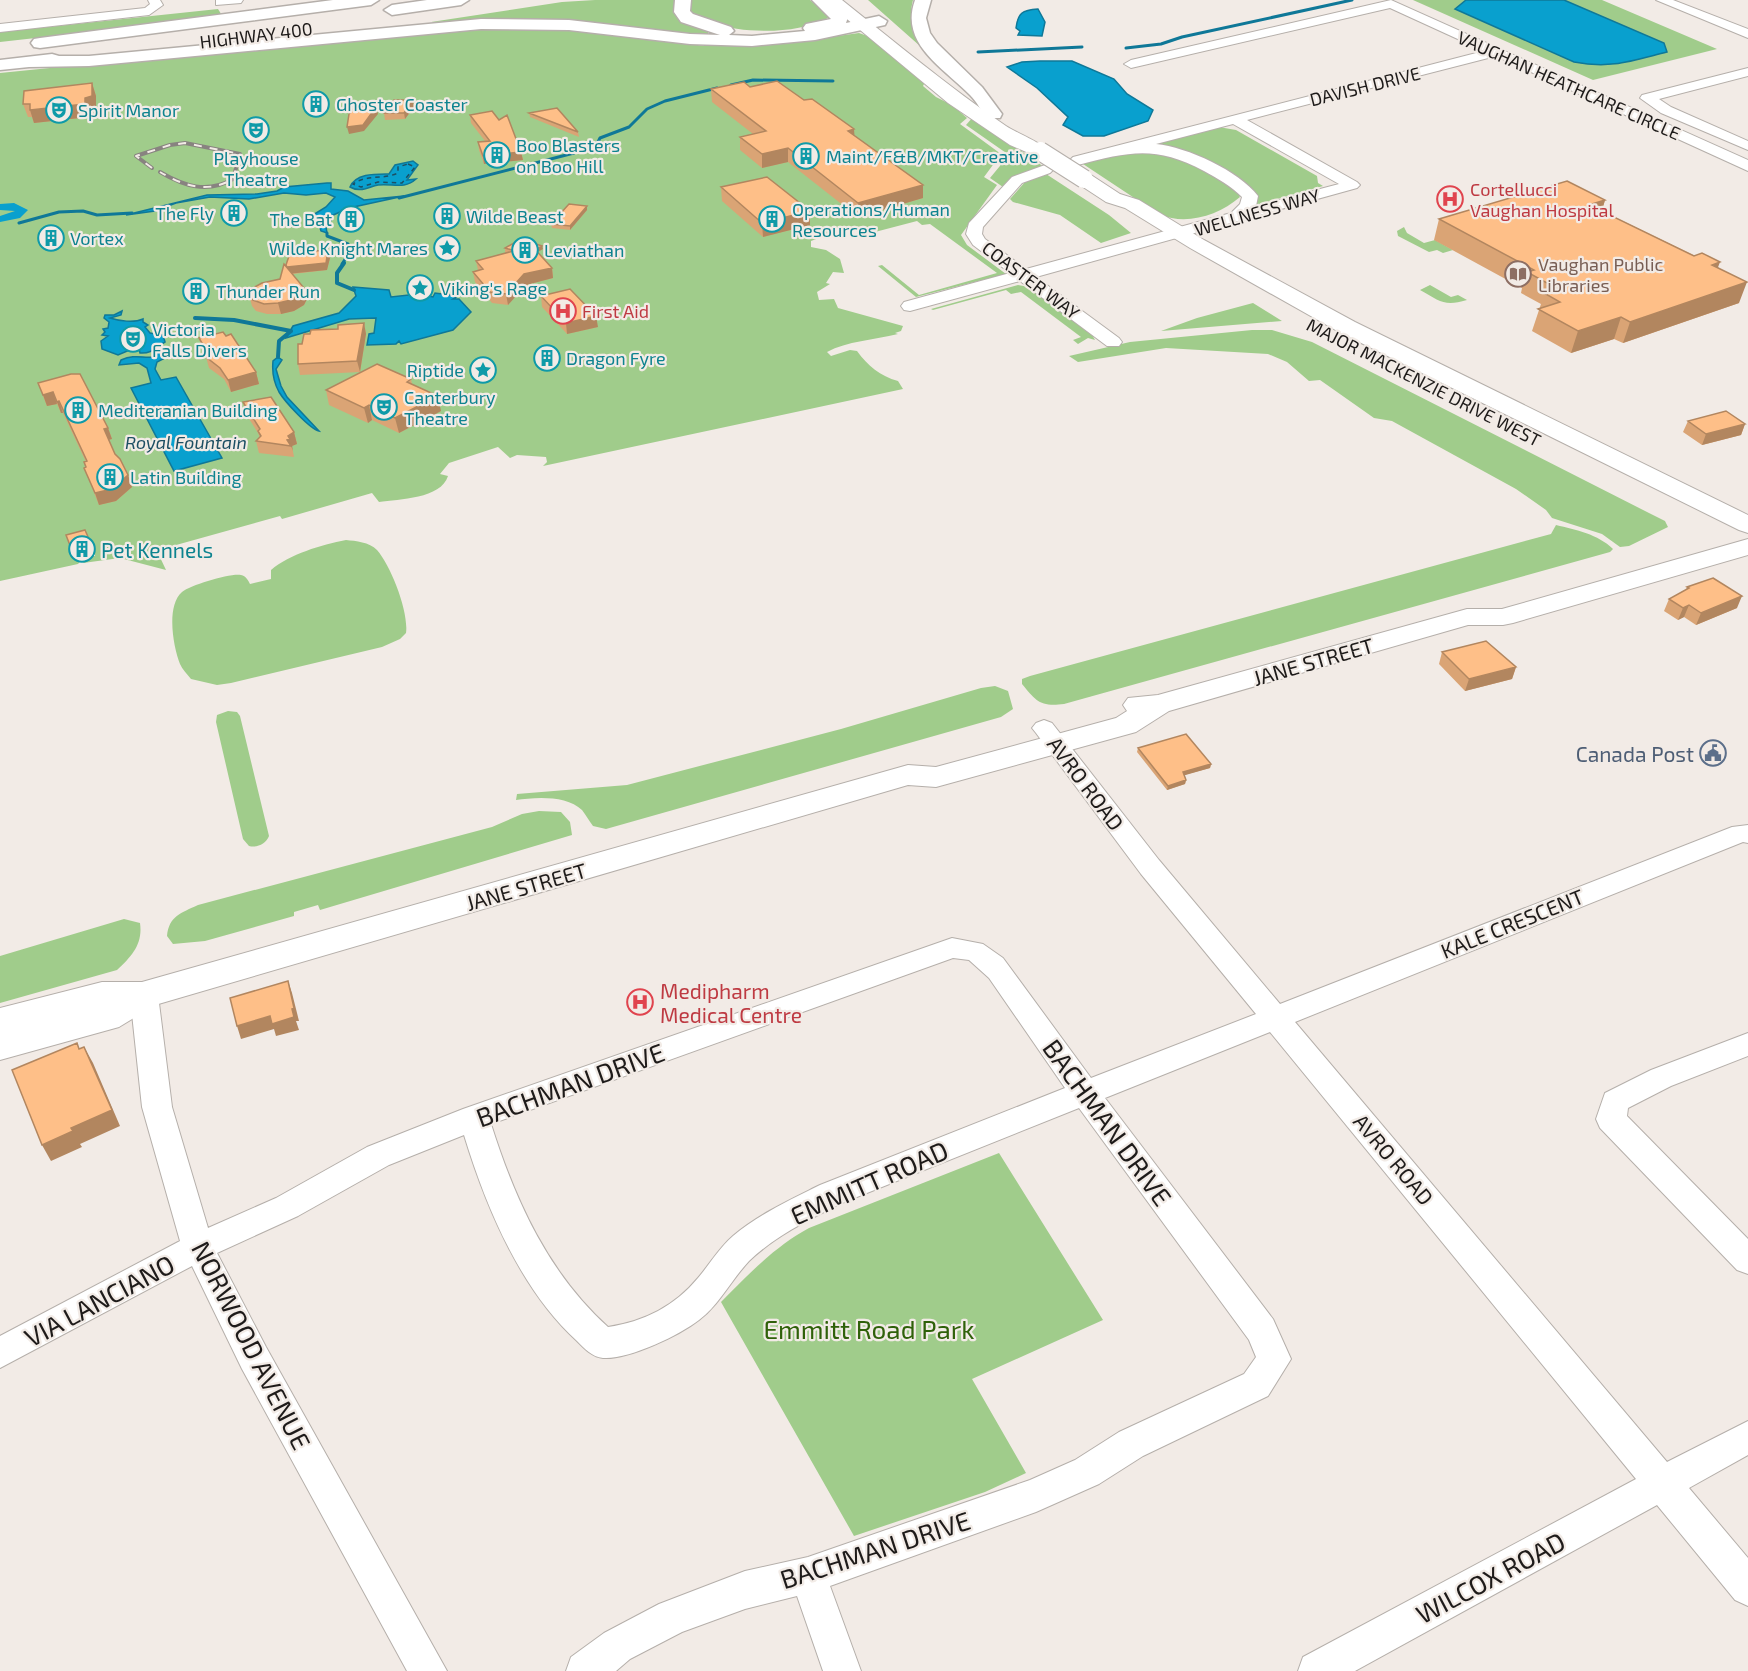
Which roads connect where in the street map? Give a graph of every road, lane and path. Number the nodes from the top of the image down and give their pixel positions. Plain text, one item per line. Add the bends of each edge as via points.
1 (154, 0) edge
2 (237, 0) edge
3 (371, 0) edge
4 (461, 0) edge
5 (683, 0) edge
6 (820, 0) edge
7 (832, 0) edge
8 (853, 0) edge
9 (923, 0) edge
10 (1662, 0) edge
11 (221, 2) dead end
12 (481, 5) dead end
13 (871, 23) junction
14 (0, 28) edge
15 (1748, 34) edge
16 (19, 50) edge
17 (1497, 52) junction
18 (0, 54) edge
19 (1131, 64) dead end
20 (0, 65) edge
21 (1748, 72) edge
22 (1720, 80) junction
23 (1739, 88) dead end
24 (993, 114) junction
25 (1234, 119) junction
26 (1748, 146) edge
27 (1127, 147) junction
28 (1040, 151) junction
29 (1078, 160) dead end
30 (1748, 166) edge
31 (1045, 170) dead end
32 (1234, 219) junction
33 (1170, 235) junction
34 (1024, 274) junction
35 (910, 306) dead end
36 (1113, 342) dead end
37 (1744, 536) edge
38 (1050, 736) junction
39 (1748, 834) edge
40 (144, 995) junction
41 (1276, 1017) junction
42 (0, 1022) edge
43 (1748, 1044) edge
44 (0, 1046) edge
45 (1084, 1092) junction
46 (474, 1118) junction
47 (198, 1247) junction
48 (1748, 1260) edge
49 (0, 1353) edge
50 (1748, 1437) edge
51 (1663, 1484) junction
52 (808, 1575) junction
53 (1748, 1587) edge
54 (428, 1671) edge
55 (585, 1671) edge
56 (842, 1671) edge
57 (1317, 1671) edge

1 - 14 street via 157,5 149,11
2 - 11 street
3 - 16 highway
4 - 18 highway, HIGHWAY 400
5 - 6 highway via 682,12 695,22 726,31 760,33 797,31 838,22 840,17
7 - 13 main road, MAJOR MACKENZIE DRIVE WEST
8 - 13 main road, MAJOR MACKENZIE DRIVE WEST
9 - 24 highway via 918,16 922,34 988,103
10 - 15 street
12 - 16 highway, HIGHWAY 400 via 296,30
13 - 16 highway via 790,39 752,41 690,39 569,25 481,24 89,61
13 - 24 main road, MAJOR MACKENZIE DRIVE WEST
13 - 28 main road, MAJOR MACKENZIE DRIVE WEST via 964,106 1016,141
16 - 20 highway, HIGHWAY 400
17 - 19 street, VAUGHAN HEATHCARE CIRCLE via 1390,4
17 - 25 street, DAVISH DRIVE
17 - 30 street, VAUGHAN HEATHCARE CIRCLE
21 - 22 street
22 - 23 street
22 - 26 street via 1647,98
24 - 28 main road, MAJOR MACKENZIE DRIVE WEST
25 - 27 street, DAVISH DRIVE
25 - 32 street, WELLNESS WAY via 1352,185
27 - 29 street
27 - 32 street via 1188,155 1243,187 1250,196 1248,206
28 - 33 main road, MAJOR MACKENZIE DRIVE WEST, bridge via 1113,198 1124,211
31 - 34 street, COASTER WAY via 1017,180 975,226 979,242
32 - 33 street, WELLNESS WAY
33 - 34 street, WELLNESS WAY
33 - 37 main road, MAJOR MACKENZIE DRIVE WEST via 1354,348
34 - 35 street, WELLNESS WAY
34 - 36 street, COASTER WAY
37 - 38 main road, JANE STREET via 1503,617 1467,617 1159,704 1125,724
38 - 40 main road, JANE STREET via 936,777 908,775
38 - 41 street, AVRO ROAD via 1150,867
39 - 41 street, KALE CRESCENT via 1741,833
40 - 42 main road, JANE STREET via 102,995
40 - 44 main road, JANE STREET via 107,1017
40 - 47 street, NORWOOD AVENUE via 157,1107
41 - 45 street, EMMITT ROAD
41 - 51 street, AVRO ROAD
43 - 48 street via 1661,1078 1615,1101 1611,1119
45 - 46 street, BACHMAN DRIVE via 999,971 983,954 952,948
45 - 46 street, EMMITT ROAD via 787,1215 743,1247 697,1302 668,1322 630,1339 602,1343 581,1327 541,1272 496,1185
45 - 52 street, BACHMAN DRIVE via 1261,1330 1274,1359 1256,1385 1131,1444 1087,1472 1036,1495
46 - 47 street, BACHMAN DRIVE via 378,1156 287,1207
47 - 49 street, VIA LANCIANO
47 - 54 street, NORWOOD AVENUE via 254,1358
50 - 51 street
51 - 53 street, AVRO ROAD
51 - 57 street, WILCOX ROAD
52 - 55 street, BACHMAN DRIVE via 746,1590 672,1617 617,1646
52 - 56 street

